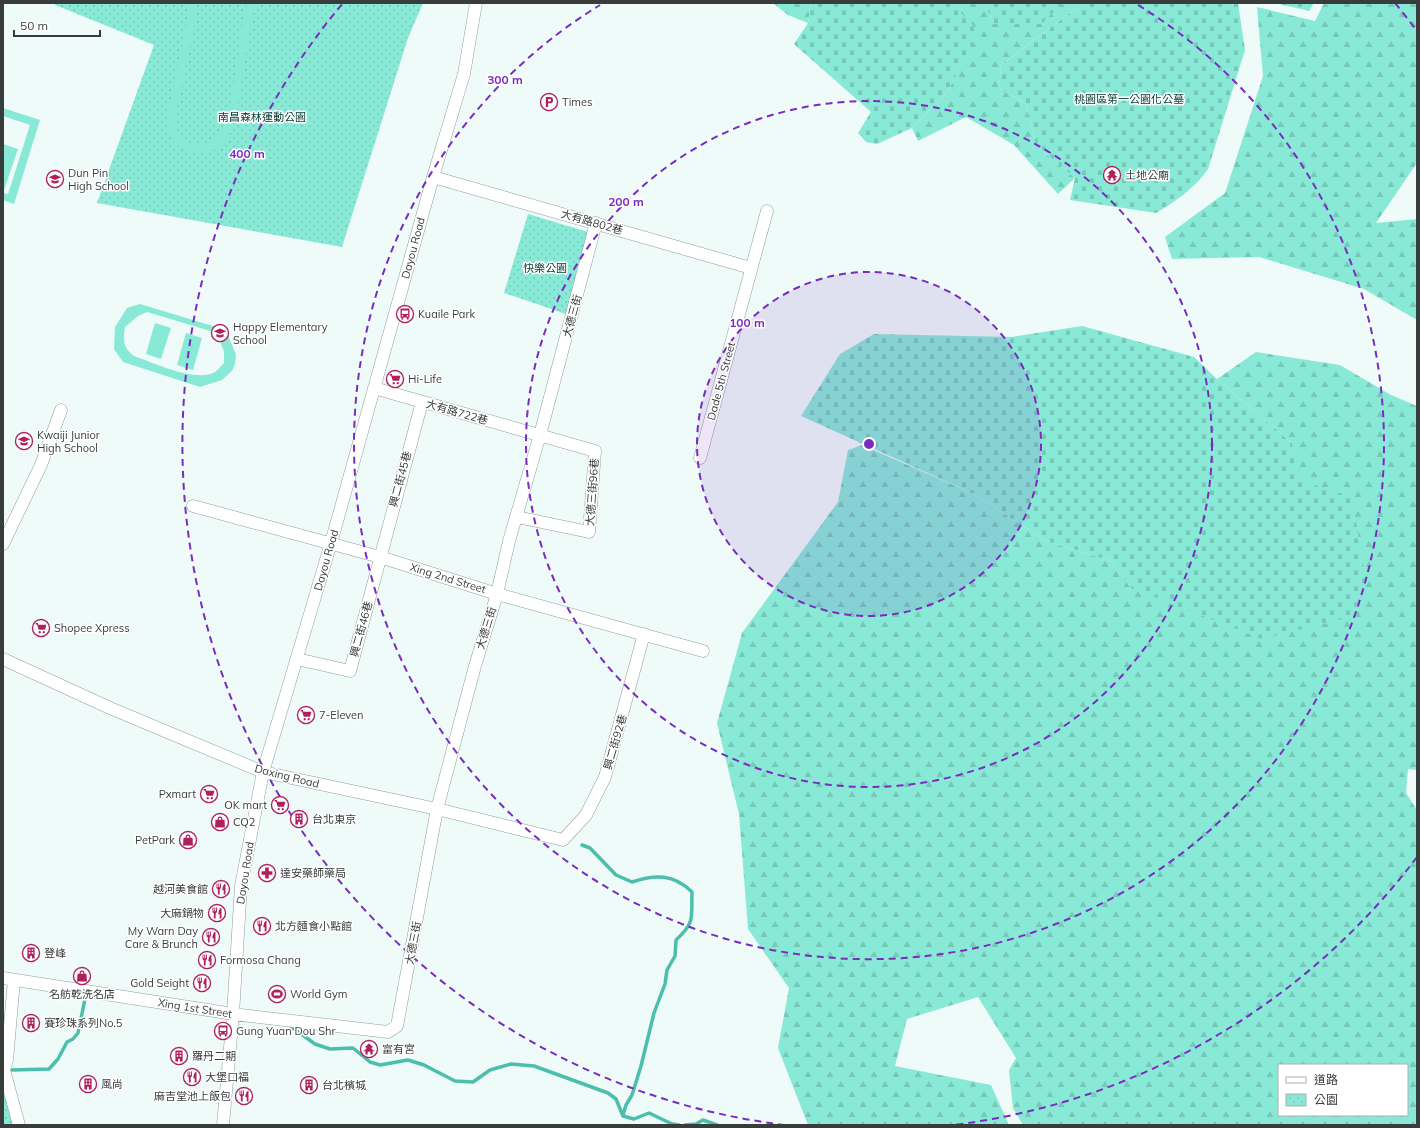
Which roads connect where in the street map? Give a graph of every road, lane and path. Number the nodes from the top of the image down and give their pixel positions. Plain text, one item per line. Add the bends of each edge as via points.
1 (476, 3) edge
2 (433, 177) junction
3 (766, 211) dead end
4 (596, 224) junction
5 (751, 268) junction
6 (374, 388) junction
7 (422, 402) junction
8 (61, 410) dead end
9 (540, 435) junction
10 (595, 451) joint
11 (700, 458) dead end
12 (193, 506) dead end
13 (517, 517) junction
14 (331, 543) junction
15 (3, 544) edge
16 (380, 557) junction
17 (497, 594) junction
18 (644, 634) junction
19 (703, 651) dead end
20 (3, 659) edge
21 (297, 659) junction
22 (263, 772) junction
23 (438, 809) junction
24 (564, 840) joint
25 (8, 979) edge
26 (233, 1014) junction
27 (388, 1032) joint
28 (19, 1125) edge
29 (223, 1125) edge

1 - 2 street, Dayou Road via 464,74
2 - 4 street, 大有路802巷
2 - 6 street, Dayou Road
3 - 5 street, Dade 5th Street
4 - 5 street, 大有路802巷
4 - 9 street, 大德三街
5 - 11 street, Dade 5th Street
6 - 7 street, 大有路722巷
6 - 14 street, Dayou Road
7 - 9 street, 大有路722巷
7 - 16 street, 興二街45巷
8 - 15 street via 41,466
9 - 10 street, 大有路722巷
9 - 13 street, 大德三街
10 - 13 street, 大德三街96巷 via 589,532
12 - 14 street, Xing 2nd Street
13 - 17 street, 大德三街
14 - 16 street, Xing 2nd Street
14 - 21 street, Dayou Road
16 - 17 street, Xing 2nd Street
16 - 21 street, 興二街46巷 via 350,671
17 - 18 street, Xing 2nd Street
17 - 23 street, 大德三街 via 474,666
18 - 19 street, Xing 2nd Street
18 - 24 street, 興二街92巷 via 605,777 586,815
20 - 22 street, Daxing Road via 110,708
21 - 22 street, Dayou Road
22 - 23 street, Daxing Road
22 - 26 street, Dayou Road via 240,886
23 - 24 street, Daxing Road
23 - 27 street, 大德三街 via 397,1026
25 - 26 street, Xing 1st Street
25 - 28 street via 7,1060 4,1070
26 - 27 street, Xing 1st Street
26 - 29 street, Dayou Road

